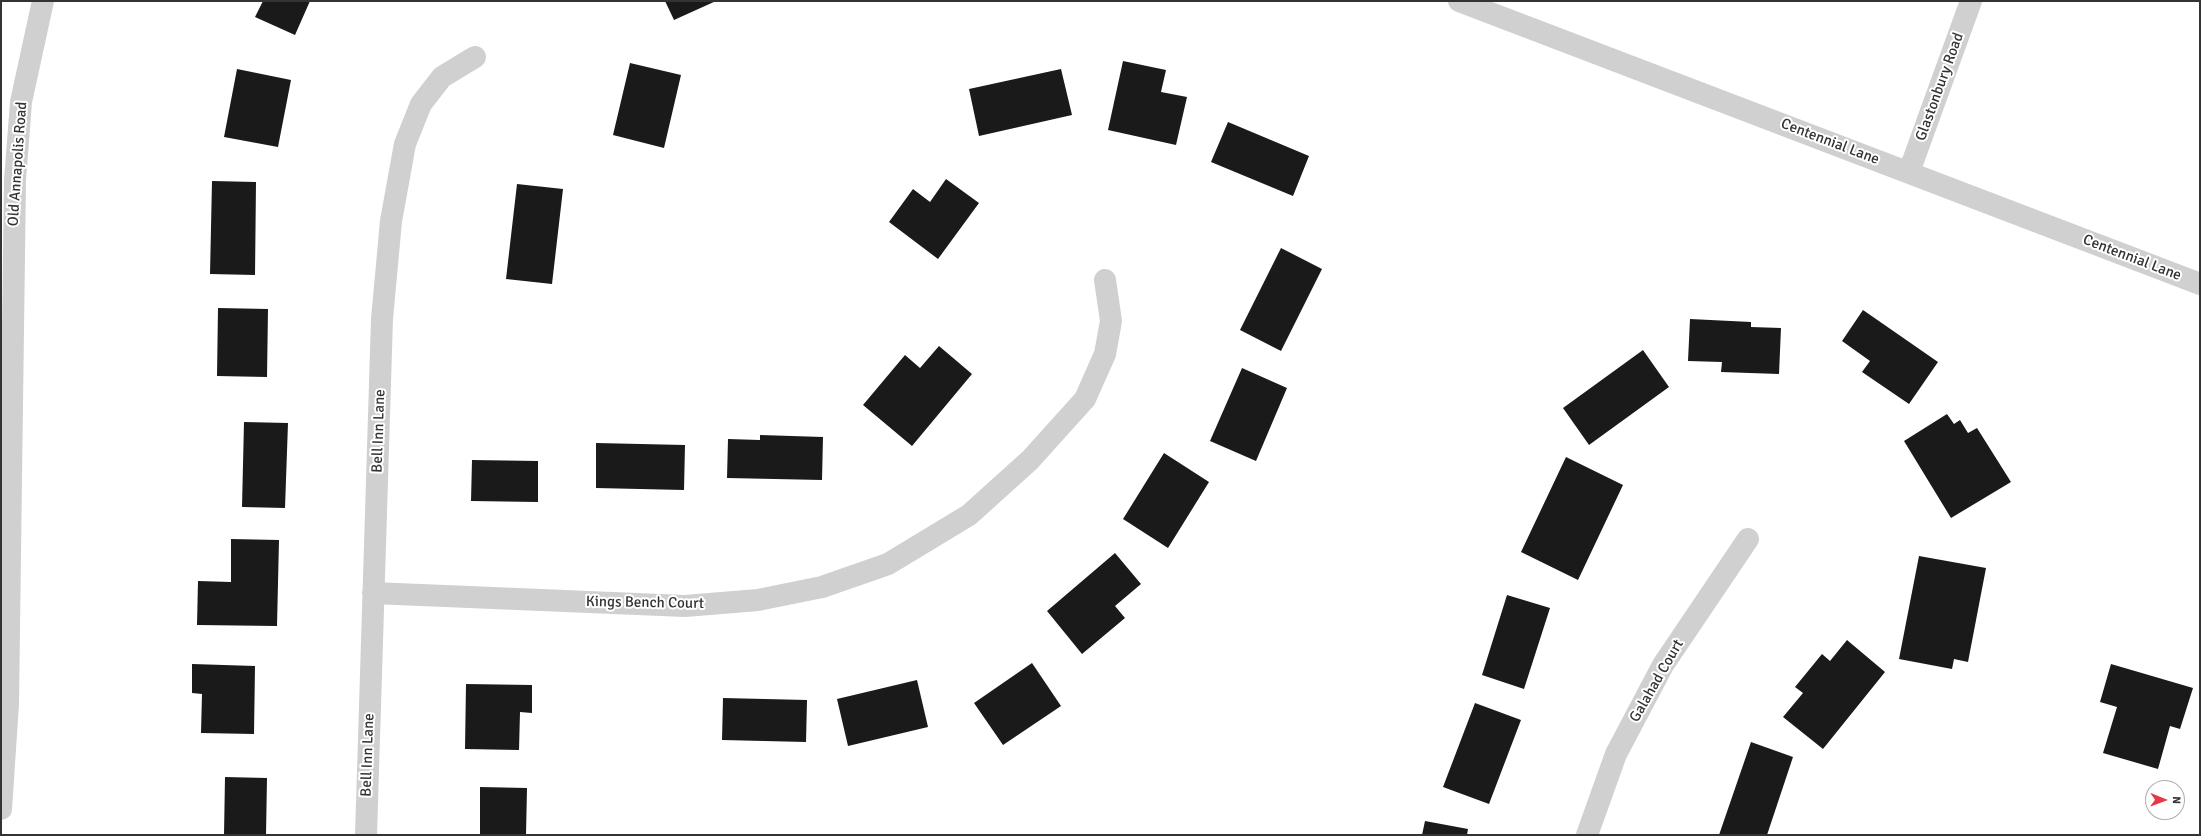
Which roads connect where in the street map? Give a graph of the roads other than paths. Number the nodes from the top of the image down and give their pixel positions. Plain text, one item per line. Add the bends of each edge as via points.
1 (43, 1) edge
2 (1459, 1) edge
3 (1971, 1) edge
4 (474, 57) dead end
5 (1909, 172) junction
6 (1105, 280) dead end
7 (2200, 284) edge
8 (1748, 539) dead end
9 (373, 592) junction
10 (1, 809) edge
11 (366, 835) edge
12 (1586, 835) edge

1 - 10 street, Old Annapolis Road via 21,102 15,180 8,704
2 - 5 street, Centennial Lane
3 - 5 street, Glastonbury Road
4 - 9 street, Bell Inn Lane via 442,76 421,104 405,144 391,221 382,318
5 - 7 street, Centennial Lane
6 - 9 street, Kings Bench Court via 1111,321 1105,354 1085,399 1030,460 969,515 888,564 822,587 758,600 685,606
8 - 12 street, Galahad Court via 1663,665 1616,754
9 - 11 street, Bell Inn Lane

